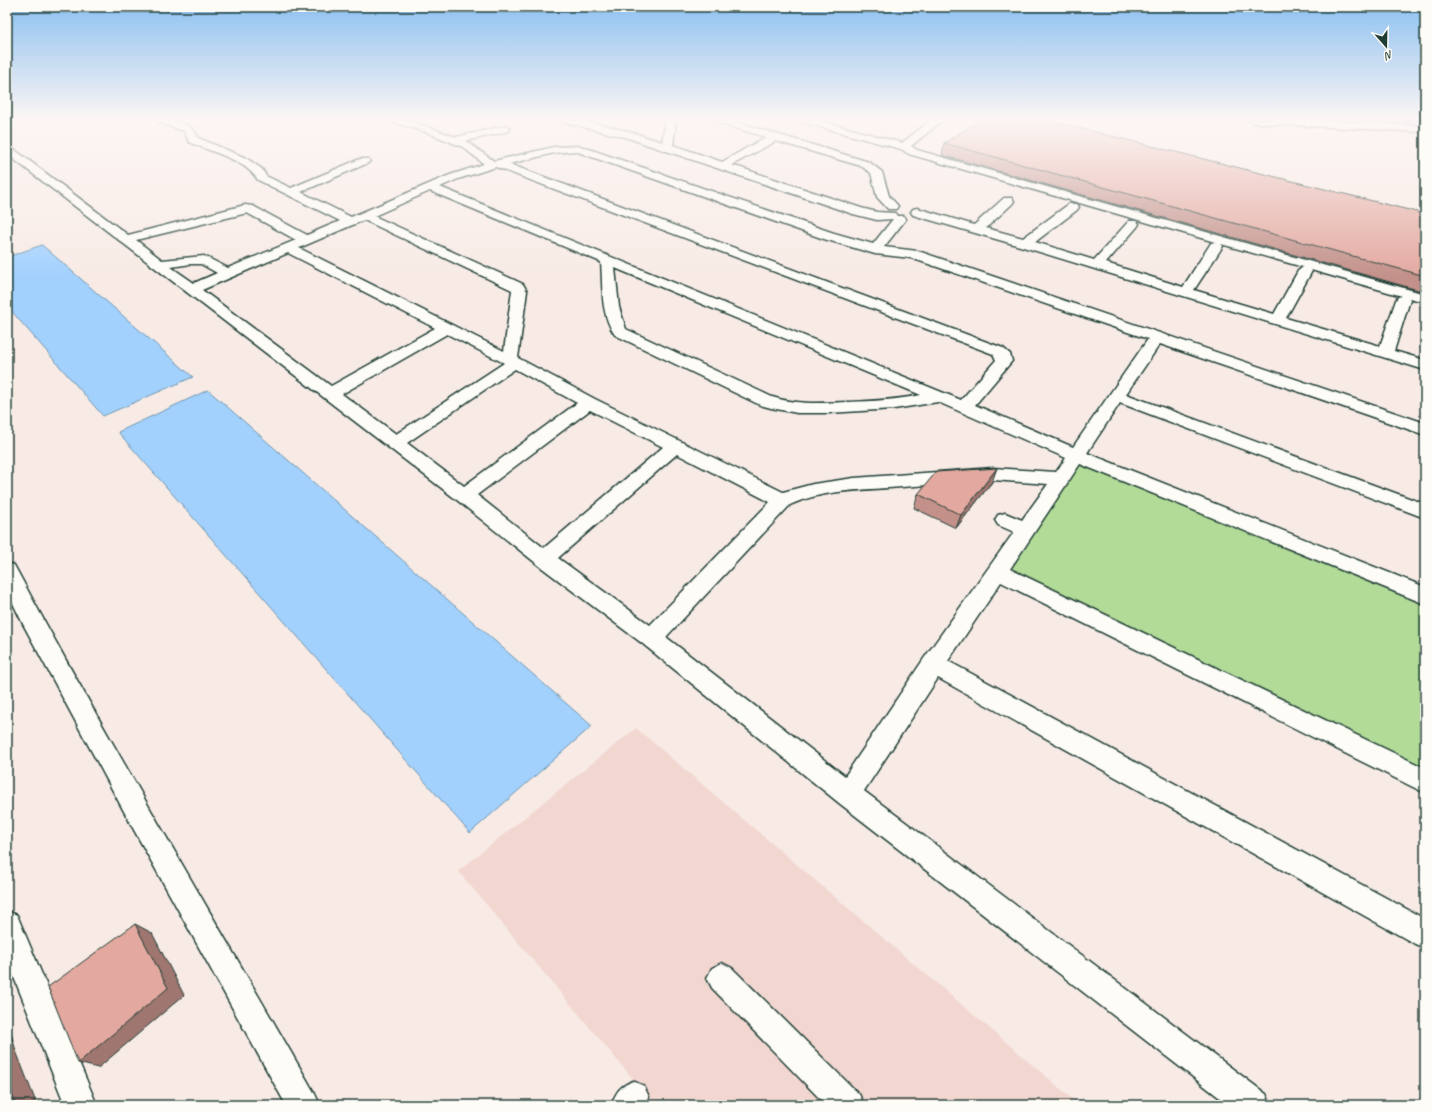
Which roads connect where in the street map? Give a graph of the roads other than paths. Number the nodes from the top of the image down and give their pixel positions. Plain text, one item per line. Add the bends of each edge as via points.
1 (36, 172) edge
2 (259, 172) edge
3 (338, 172) edge
4 (470, 172) edge
5 (516, 172) edge
6 (644, 172) edge
7 (744, 172) edge
8 (875, 172) edge
9 (983, 172) edge
10 (430, 187) junction
11 (291, 192) junction
12 (1008, 201) dead end
13 (1073, 207) dead end
14 (894, 214) junction
15 (365, 216) junction
16 (350, 221) junction
17 (1133, 224) dead end
18 (977, 228) junction
19 (126, 239) junction
20 (306, 240) junction
21 (1025, 243) junction
22 (1216, 246) dead end
23 (289, 248) junction
24 (880, 251) junction
25 (608, 260) junction
26 (160, 264) junction
27 (1097, 265) junction
28 (1305, 271) dead end
29 (228, 274) junction
30 (192, 289) junction
31 (1186, 292) junction
32 (1425, 298) edge
33 (1403, 300) dead end
34 (1278, 320) junction
35 (446, 328) junction
36 (1154, 342) junction
37 (1386, 353) junction
38 (512, 361) junction
39 (1425, 365) edge
40 (330, 394) junction
41 (1116, 396) junction
42 (938, 397) junction
43 (589, 403) junction
44 (964, 406) junction
45 (1425, 429) edge
46 (1425, 441) edge
47 (395, 443) junction
48 (675, 446) junction
49 (1077, 456) junction
50 (1061, 480) junction
51 (464, 495) junction
52 (783, 500) junction
53 (1425, 511) edge
54 (1009, 515) dead end
55 (1030, 523) junction
56 (544, 559) junction
57 (7, 571) edge
58 (996, 571) junction
59 (1425, 596) edge
60 (651, 638) junction
61 (934, 664) junction
62 (1425, 781) edge
63 (848, 794) junction
64 (7, 925) edge
65 (1425, 934) edge
66 (722, 978) dead end
67 (81, 1105) edge
68 (304, 1105) edge
69 (848, 1105) edge
70 (1255, 1105) edge

1 - 19 street
2 - 11 street via 262,178
3 - 11 street
4 - 10 street
5 - 44 street via 998,351 1004,361
6 - 24 street via 822,234
7 - 14 street via 857,211 877,216
8 - 14 street via 883,196
9 - 32 street
10 - 15 street
10 - 25 street
11 - 16 street
12 - 18 street
13 - 21 street
14 - 18 street via 905,205 917,212
14 - 24 street
15 - 16 street
15 - 38 street via 518,287 520,291
16 - 20 street
17 - 27 street
18 - 21 street
19 - 20 street via 245,208
19 - 26 street
20 - 23 street
21 - 27 street
22 - 31 street
23 - 29 street
23 - 35 street
24 - 36 street via 906,263
25 - 42 street
25 - 42 street via 613,315 620,332 766,401 807,409 919,402
26 - 29 street via 204,260
26 - 30 street
27 - 31 street
28 - 34 street
29 - 30 street
30 - 40 street
31 - 34 street
33 - 37 street
34 - 37 street
35 - 38 street
35 - 40 street
36 - 41 street
36 - 45 street
36 - 46 street
37 - 39 street
38 - 43 street
38 - 47 street
40 - 47 street
41 - 49 street
41 - 53 street
42 - 44 street
43 - 48 street
43 - 51 street
44 - 49 street
47 - 51 street
48 - 52 street
48 - 56 street
49 - 50 street
49 - 59 street
50 - 52 street via 993,474 854,484 813,490
50 - 55 street
51 - 56 street
52 - 60 street
54 - 55 street
55 - 58 street
56 - 60 street
57 - 68 street via 30,618
58 - 61 street
58 - 62 street
60 - 63 street
61 - 63 street
61 - 65 street
63 - 70 street
64 - 67 street
66 - 69 street

